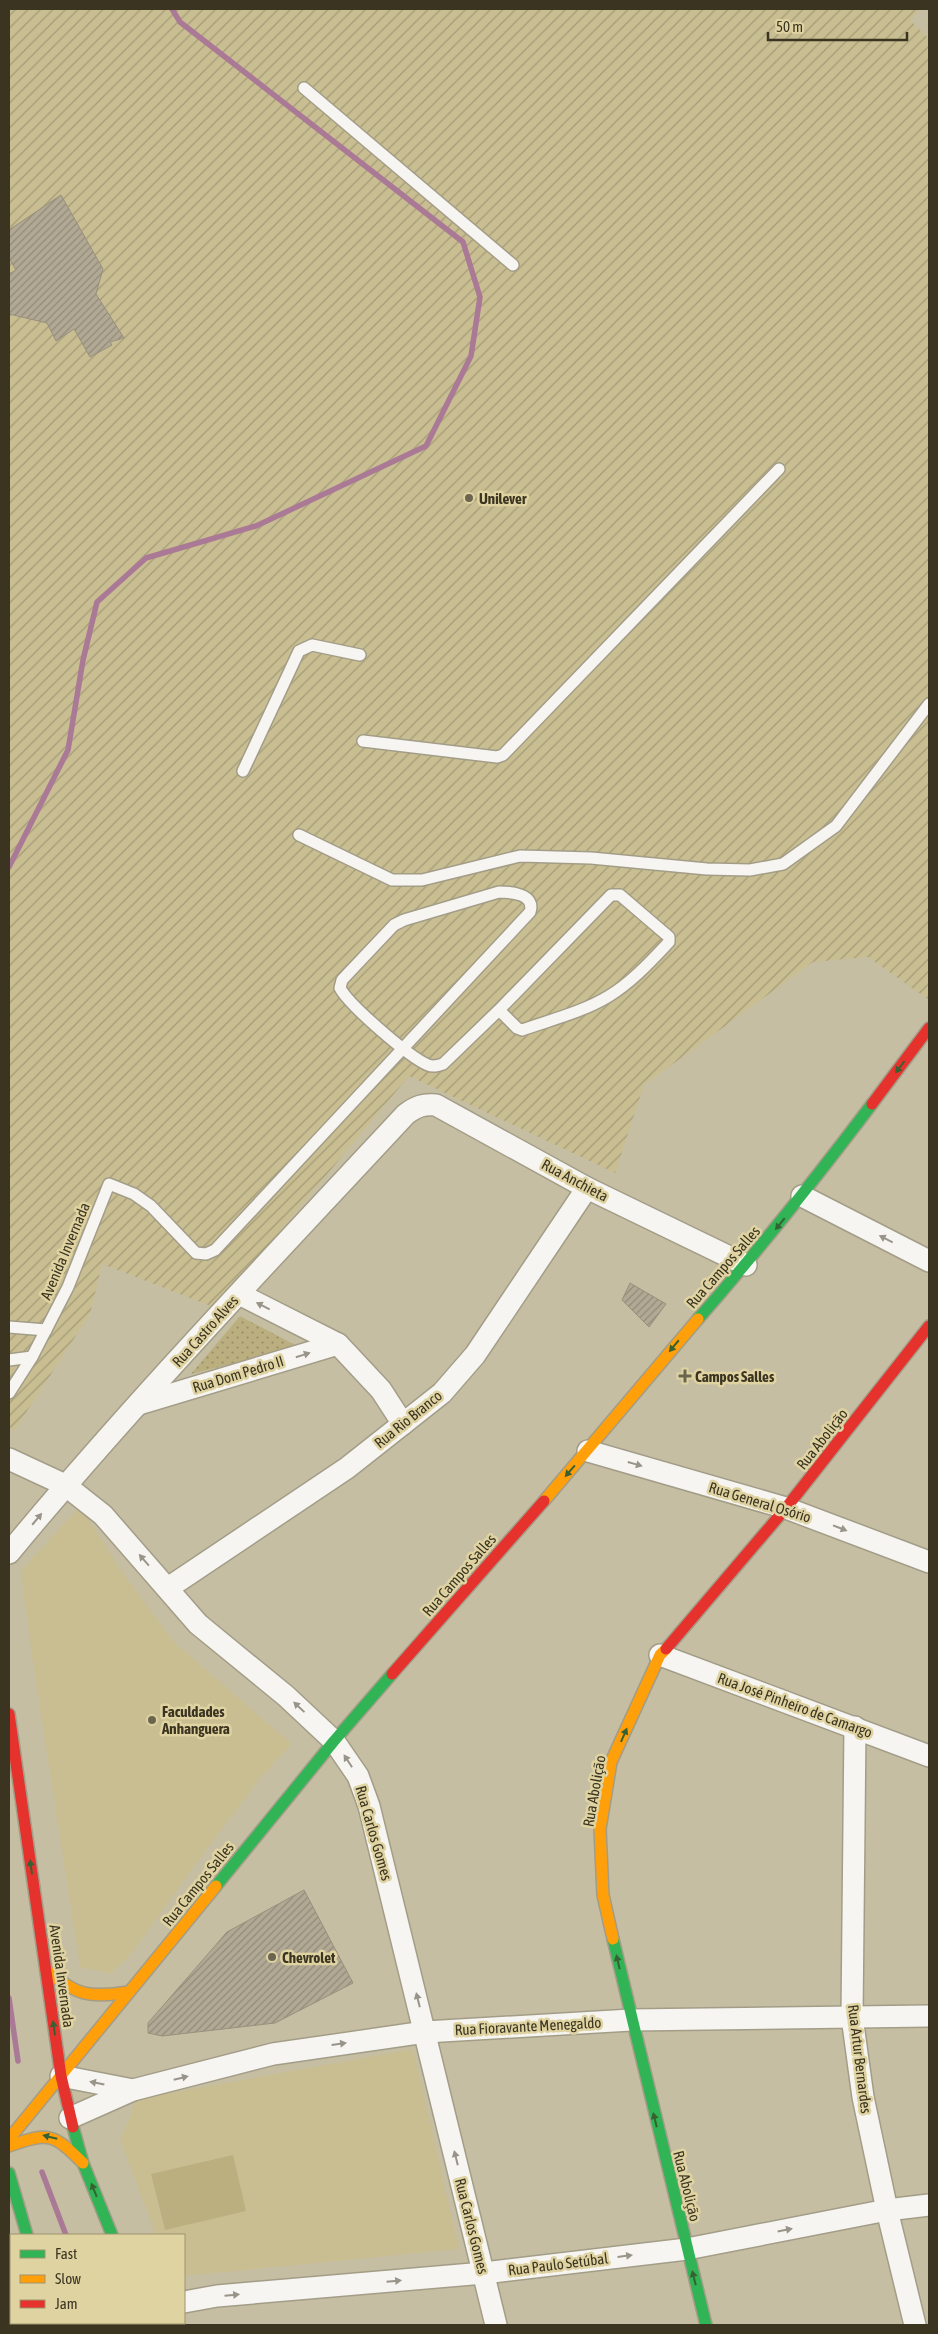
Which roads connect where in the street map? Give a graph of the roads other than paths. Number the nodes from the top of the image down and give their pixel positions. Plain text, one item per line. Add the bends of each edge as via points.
1 (304, 88) dead end
2 (513, 265) dead end
3 (779, 469) dead end
4 (360, 655) dead end
5 (929, 704) edge
6 (363, 741) dead end
7 (243, 771) dead end
8 (299, 835) dead end
9 (499, 1010) junction
10 (929, 1028) edge
11 (402, 1048) junction
12 (406, 1114) joint
13 (587, 1188) junction
14 (802, 1196) junction
15 (929, 1261) edge
16 (746, 1265) junction
17 (239, 1294) junction
18 (929, 1326) edge
19 (9, 1327) edge
20 (46, 1330) junction
21 (338, 1344) junction
22 (32, 1357) junction
23 (9, 1360) edge
24 (9, 1393) edge
25 (138, 1404) junction
26 (403, 1424) junction
27 (588, 1451) junction
28 (9, 1459) edge
29 (65, 1485) junction
30 (786, 1508) junction
31 (9, 1553) edge
32 (929, 1562) edge
33 (168, 1588) junction
34 (660, 1655) junction
35 (9, 1714) edge
36 (855, 1727) junction
37 (334, 1741) junction
38 (929, 1756) edge
39 (46, 1970) junction
40 (129, 1992) junction
41 (929, 2016) edge
42 (852, 2017) junction
43 (631, 2020) junction
44 (425, 2032) junction
45 (61, 2076) junction
46 (133, 2090) junction
47 (70, 2118) junction
48 (9, 2139) edge
49 (9, 2146) edge
50 (84, 2163) junction
51 (9, 2174) edge
52 (929, 2206) edge
53 (887, 2210) junction
54 (9, 2220) edge
55 (26, 2230) edge
56 (112, 2234) edge
57 (687, 2249) junction
58 (484, 2274) junction
59 (185, 2302) edge
60 (496, 2325) edge
61 (706, 2325) edge
62 (915, 2325) edge

1 - 2 lane
3 - 6 lane via 503,755 497,757
4 - 7 lane via 312,645 299,651
5 - 8 lane via 836,826 783,864 750,870 707,869 590,858 520,856 422,880 392,880
9 - 9 lane via 522,1030 598,1003 644,968 669,942 669,937 620,895 611,895
9 - 11 lane via 436,1067
10 -> 14 main road, Rua Campos Salles
11 - 11 lane via 342,992 342,980 394,925 404,920 499,892 526,897 530,901 530,912
11 - 20 lane, Avenida Invernada via 215,1250 206,1254 196,1253 151,1206 134,1194 109,1184 68,1287
12 - 13 street, Rua Anchieta via 424,1104 436,1105
12 - 17 street, Rua Castro Alves
13 - 16 street, Rua Anchieta
13 - 26 street, Rua Rio Branco via 475,1355 442,1393
15 -> 14 street
14 -> 16 main road, Rua Campos Salles
16 -> 27 main road, Rua Campos Salles
21 -> 17 street
17 - 25 street, Rua Castro Alves
18 - 30 main road, Rua Abolição
19 - 20 lane
20 - 22 lane, Avenida Invernada
25 -> 21 street, Rua Dom Pedro II
21 - 26 street via 381,1390
22 - 23 lane
22 - 24 lane, Avenida Invernada
25 - 29 street, Rua Castro Alves
26 - 33 street, Rua Rio Branco via 347,1468
27 -> 30 street, Rua General Osório
27 -> 37 main road, Rua Campos Salles
28 - 29 street, Rua Carlos Gomes
31 -> 29 street, Rua Castro Alves
33 -> 29 street, Rua Carlos Gomes via 103,1515
30 -> 32 street, Rua General Osório
30 - 34 main road, Rua Abolição
37 -> 33 street, Rua Carlos Gomes via 286,1696 198,1624
34 - 36 street, Rua José Pinheiro de Camargo
43 -> 34 main road, Rua Abolição via 603,1895 600,1829 611,1762
39 -> 35 main road, Avenida Invernada
36 - 38 street, Rua José Pinheiro de Camargo
36 - 42 street, Rua Artur Bernardes
37 - 40 main road, Rua Campos Salles
44 -> 37 street, Rua Carlos Gomes via 369,1806 358,1776
39 - 40 main road via 68,1990 93,1998
45 -> 39 main road, Avenida Invernada
40 - 45 main road, Rua Campos Salles
41 - 42 street, Rua Fioravante Menegaldo
42 - 43 street, Rua Fioravante Menegaldo
42 - 53 street, Rua Artur Bernardes via 863,2098
43 - 44 street, Rua Fioravante Menegaldo
57 -> 43 main road, Rua Abolição
46 -> 44 street, Rua Fioravante Menegaldo via 273,2054
58 -> 44 street, Rua Carlos Gomes
46 -> 45 street, Rua Fioravante Menegaldo
45 - 47 main road, Avenida Invernada
45 - 48 main road, Rua Campos Salles
46 - 47 street, Rua Fioravante Menegaldo
47 - 50 main road, Avenida Invernada
50 -> 49 main road via 52,2136 40,2135
56 -> 50 main road, Avenida Invernada
51 - 55 main road
52 - 53 street, Rua Paulo Setúbal
57 -> 53 street, Rua Paulo Setúbal
53 - 62 street, Rua Artur Bernardes
54 - 55 main road
58 -> 57 street, Rua Paulo Setúbal
61 -> 57 main road, Rua Abolição
59 -> 58 street, Rua Paulo Setúbal via 217,2296
58 - 60 street, Rua Carlos Gomes

